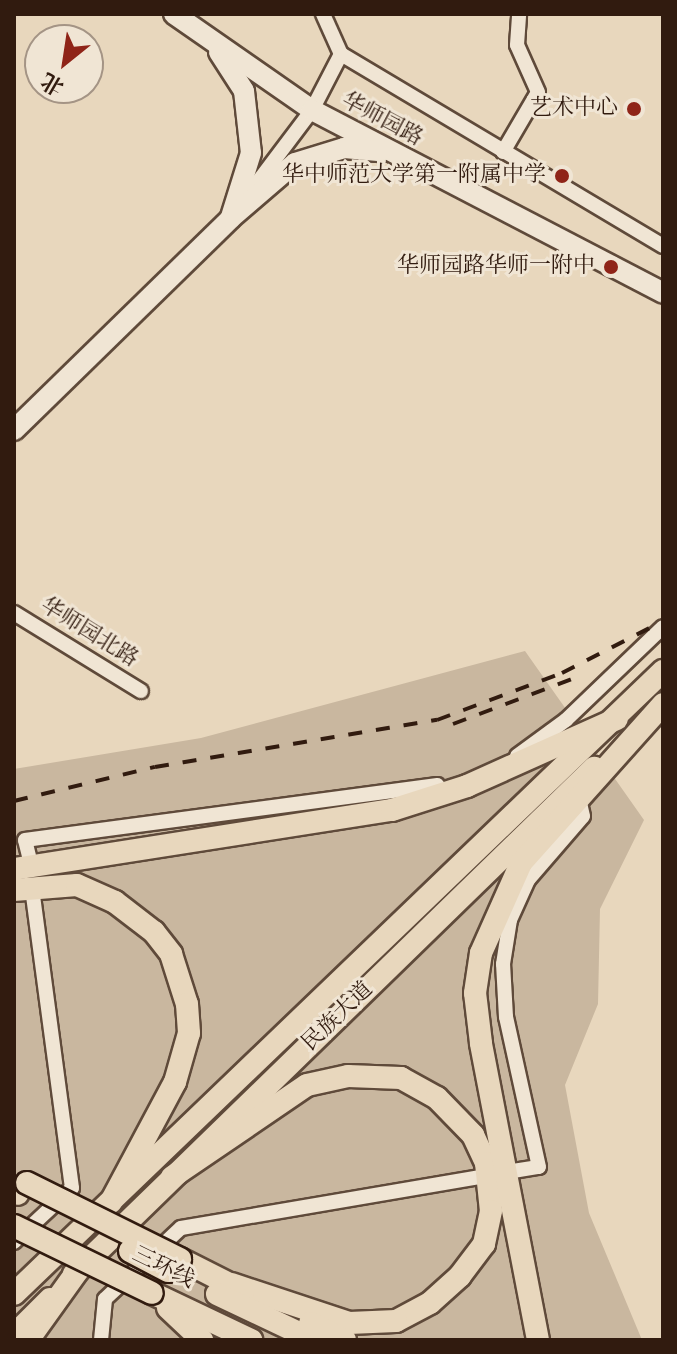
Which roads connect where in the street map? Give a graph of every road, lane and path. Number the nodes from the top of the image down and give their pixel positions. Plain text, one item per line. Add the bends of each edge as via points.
1 (174, 14) edge
2 (323, 14) edge
3 (519, 14) edge
4 (215, 45) junction
5 (341, 54) junction
6 (312, 110) junction
7 (389, 152) junction
8 (503, 152) junction
9 (231, 218) junction
10 (663, 246) edge
11 (663, 293) edge
12 (14, 430) edge
13 (14, 613) edge
14 (663, 627) edge
15 (663, 671) edge
16 (141, 691) dead end
17 (663, 702) edge
18 (617, 719) junction
19 (579, 798) junction
20 (21, 863) edge
21 (23, 892) edge
22 (513, 1171) dead end
23 (172, 1177) junction
24 (478, 1177) dead end
25 (18, 1187) edge
26 (111, 1202) junction
27 (14, 1226) edge
28 (14, 1242) edge
29 (174, 1265) junction
30 (81, 1266) junction
31 (231, 1284) junction
32 (152, 1293) junction
33 (14, 1294) edge
34 (14, 1335) edge
35 (28, 1340) edge
36 (101, 1340) edge
37 (202, 1340) edge
38 (251, 1340) edge
39 (314, 1340) edge
40 (345, 1340) edge
41 (538, 1340) edge

1 - 4 main road, 华师园路
2 - 5 street
3 - 8 street via 517,45 538,92
4 - 6 main road, 华师园路
4 - 9 main road via 244,91 251,153
5 - 6 street
5 - 8 street
6 - 7 main road, 华师园路
6 - 9 street
7 - 9 main road via 344,148 295,163
7 - 11 main road, 华师园路
8 - 10 street
9 - 12 main road
13 - 16 street, 华师园北路
14 - 20 street via 566,720 515,757 460,778 423,789 25,840
15 - 18 main road, 民族大道
17 - 19 main road
17 - 23 main road, 民族大道
18 - 20 main road via 467,786 392,810
18 - 26 main road, 民族大道
19 - 22 street via 583,816 528,880 510,920 503,964 506,1017 539,1167
19 - 41 main road via 521,863 481,953 475,993
21 - 26 main road via 77,885 115,902 154,932 171,954 183,992 189,1033 175,1082
21 - 28 street via 72,1188
23 - 30 main road, 民族大道
23 - 31 main road via 307,1085 348,1076 401,1078 437,1098 473,1135 486,1163 491,1211 484,1244 430,1303 396,1321 349,1323
24 - 36 street via 181,1228 105,1299
25 - 29 main road, 三环线, bridge
26 - 33 main road, 民族大道
27 - 32 main road, 三环线, bridge
29 - 31 main road
29 - 39 main road, 三环线
30 - 34 main road, 民族大道
30 - 35 main road
31 - 40 main road
32 - 37 main road
32 - 38 main road, 三环线

